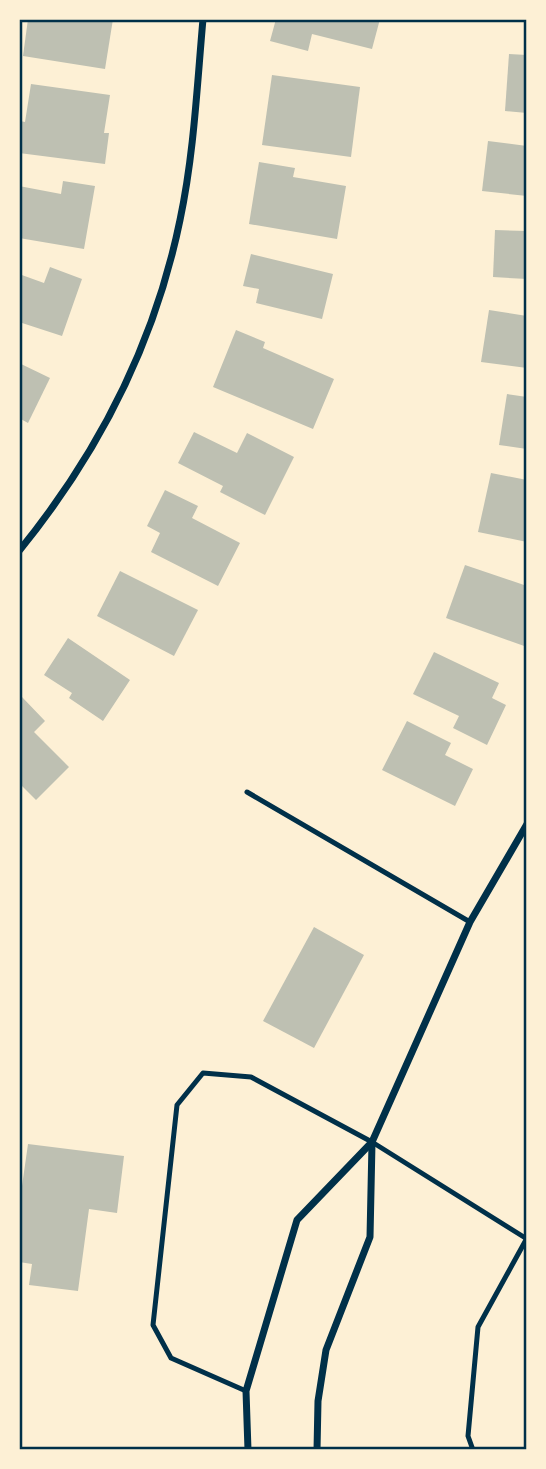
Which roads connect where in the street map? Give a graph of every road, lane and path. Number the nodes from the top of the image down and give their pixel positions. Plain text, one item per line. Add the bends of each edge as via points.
1 (203, 19) edge
2 (19, 551) edge
3 (247, 792) dead end
4 (527, 824) edge
5 (470, 922) junction
6 (372, 1142) junction
7 (527, 1239) edge
8 (246, 1391) junction
9 (248, 1450) edge
10 (317, 1450) edge
11 (473, 1450) edge

1 - 2 street via 181,218 150,325 105,426
3 - 5 lane
4 - 5 street
5 - 6 street
6 - 7 lane
6 - 8 street via 297,1220
6 - 8 lane via 251,1077 203,1073 177,1105 153,1325 171,1358
6 - 10 street via 370,1237 326,1350
7 - 11 lane via 478,1327 468,1436
8 - 9 street

